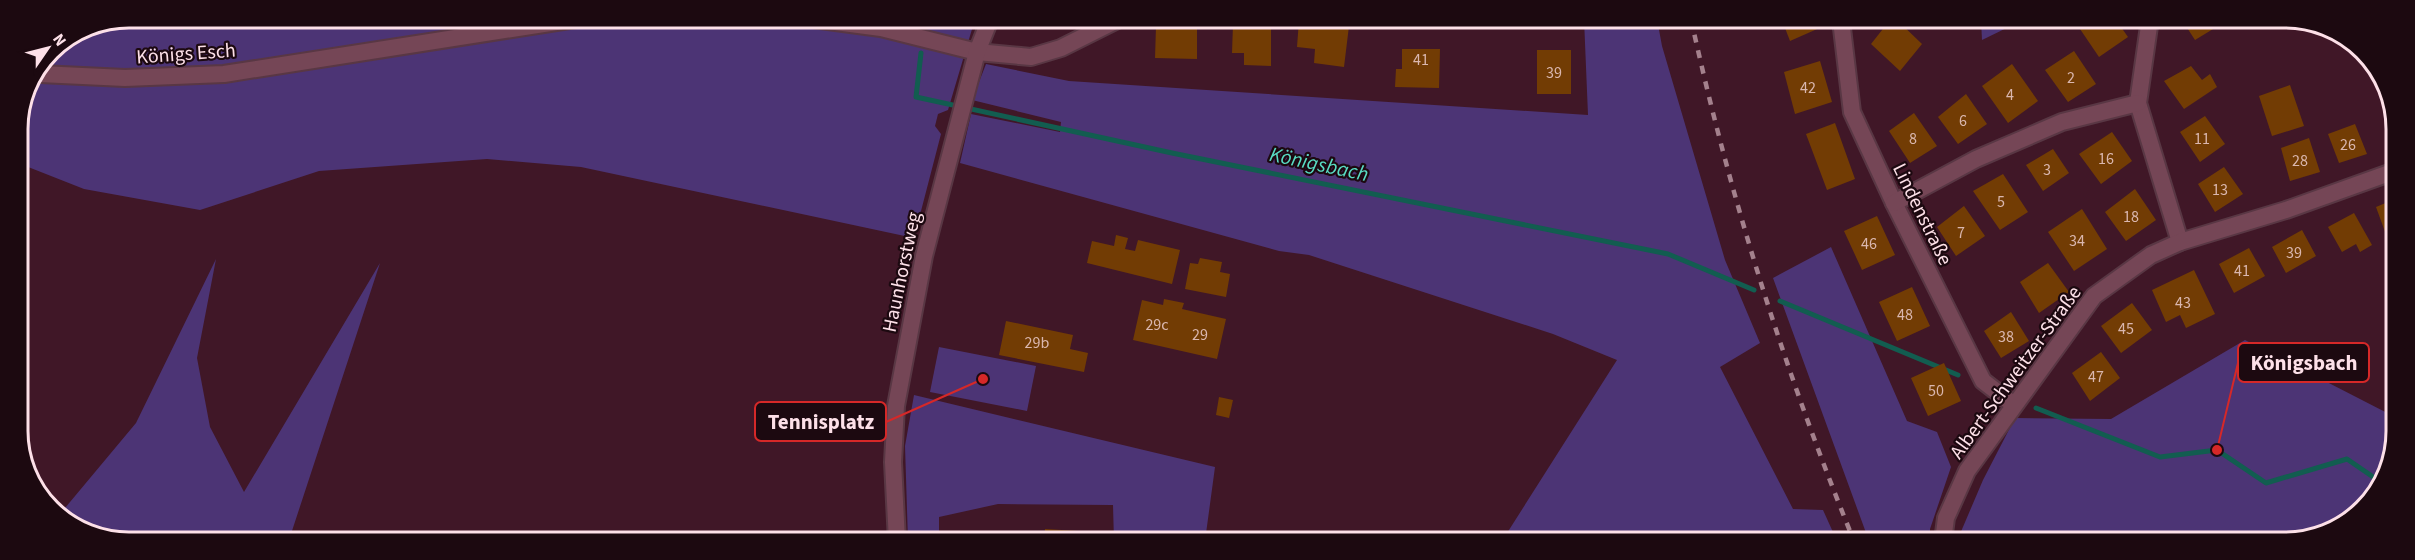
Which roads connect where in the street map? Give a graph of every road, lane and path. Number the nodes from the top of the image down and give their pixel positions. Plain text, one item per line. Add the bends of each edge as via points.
1 (518, 28) edge
2 (881, 28) edge
3 (986, 28) edge
4 (1101, 28) edge
5 (1842, 28) edge
6 (2149, 28) edge
7 (977, 52) junction
8 (78, 76) edge
9 (2138, 103) junction
10 (2386, 174) edge
11 (1893, 203) junction
12 (2180, 242) junction
13 (2014, 405) junction
14 (1944, 531) edge
15 (897, 532) edge

1 - 8 street, Königs Esch via 224,74
2 - 7 street
3 - 7 street, Haunhorstweg
4 - 7 street via 1061,48 1031,57
5 - 11 street, Lindenstraße via 1852,112
6 - 9 street
7 - 15 street, Haunhorstweg via 924,256 896,406 893,462
9 - 11 street via 2062,122 1976,159
9 - 12 street
10 - 12 street, Albert-Schweitzer-Straße
11 - 13 street, Lindenstraße via 1983,381
12 - 13 street, Albert-Schweitzer-Straße via 2151,255 2094,296
13 - 14 street, Albert-Schweitzer-Straße via 1967,471 1946,518

